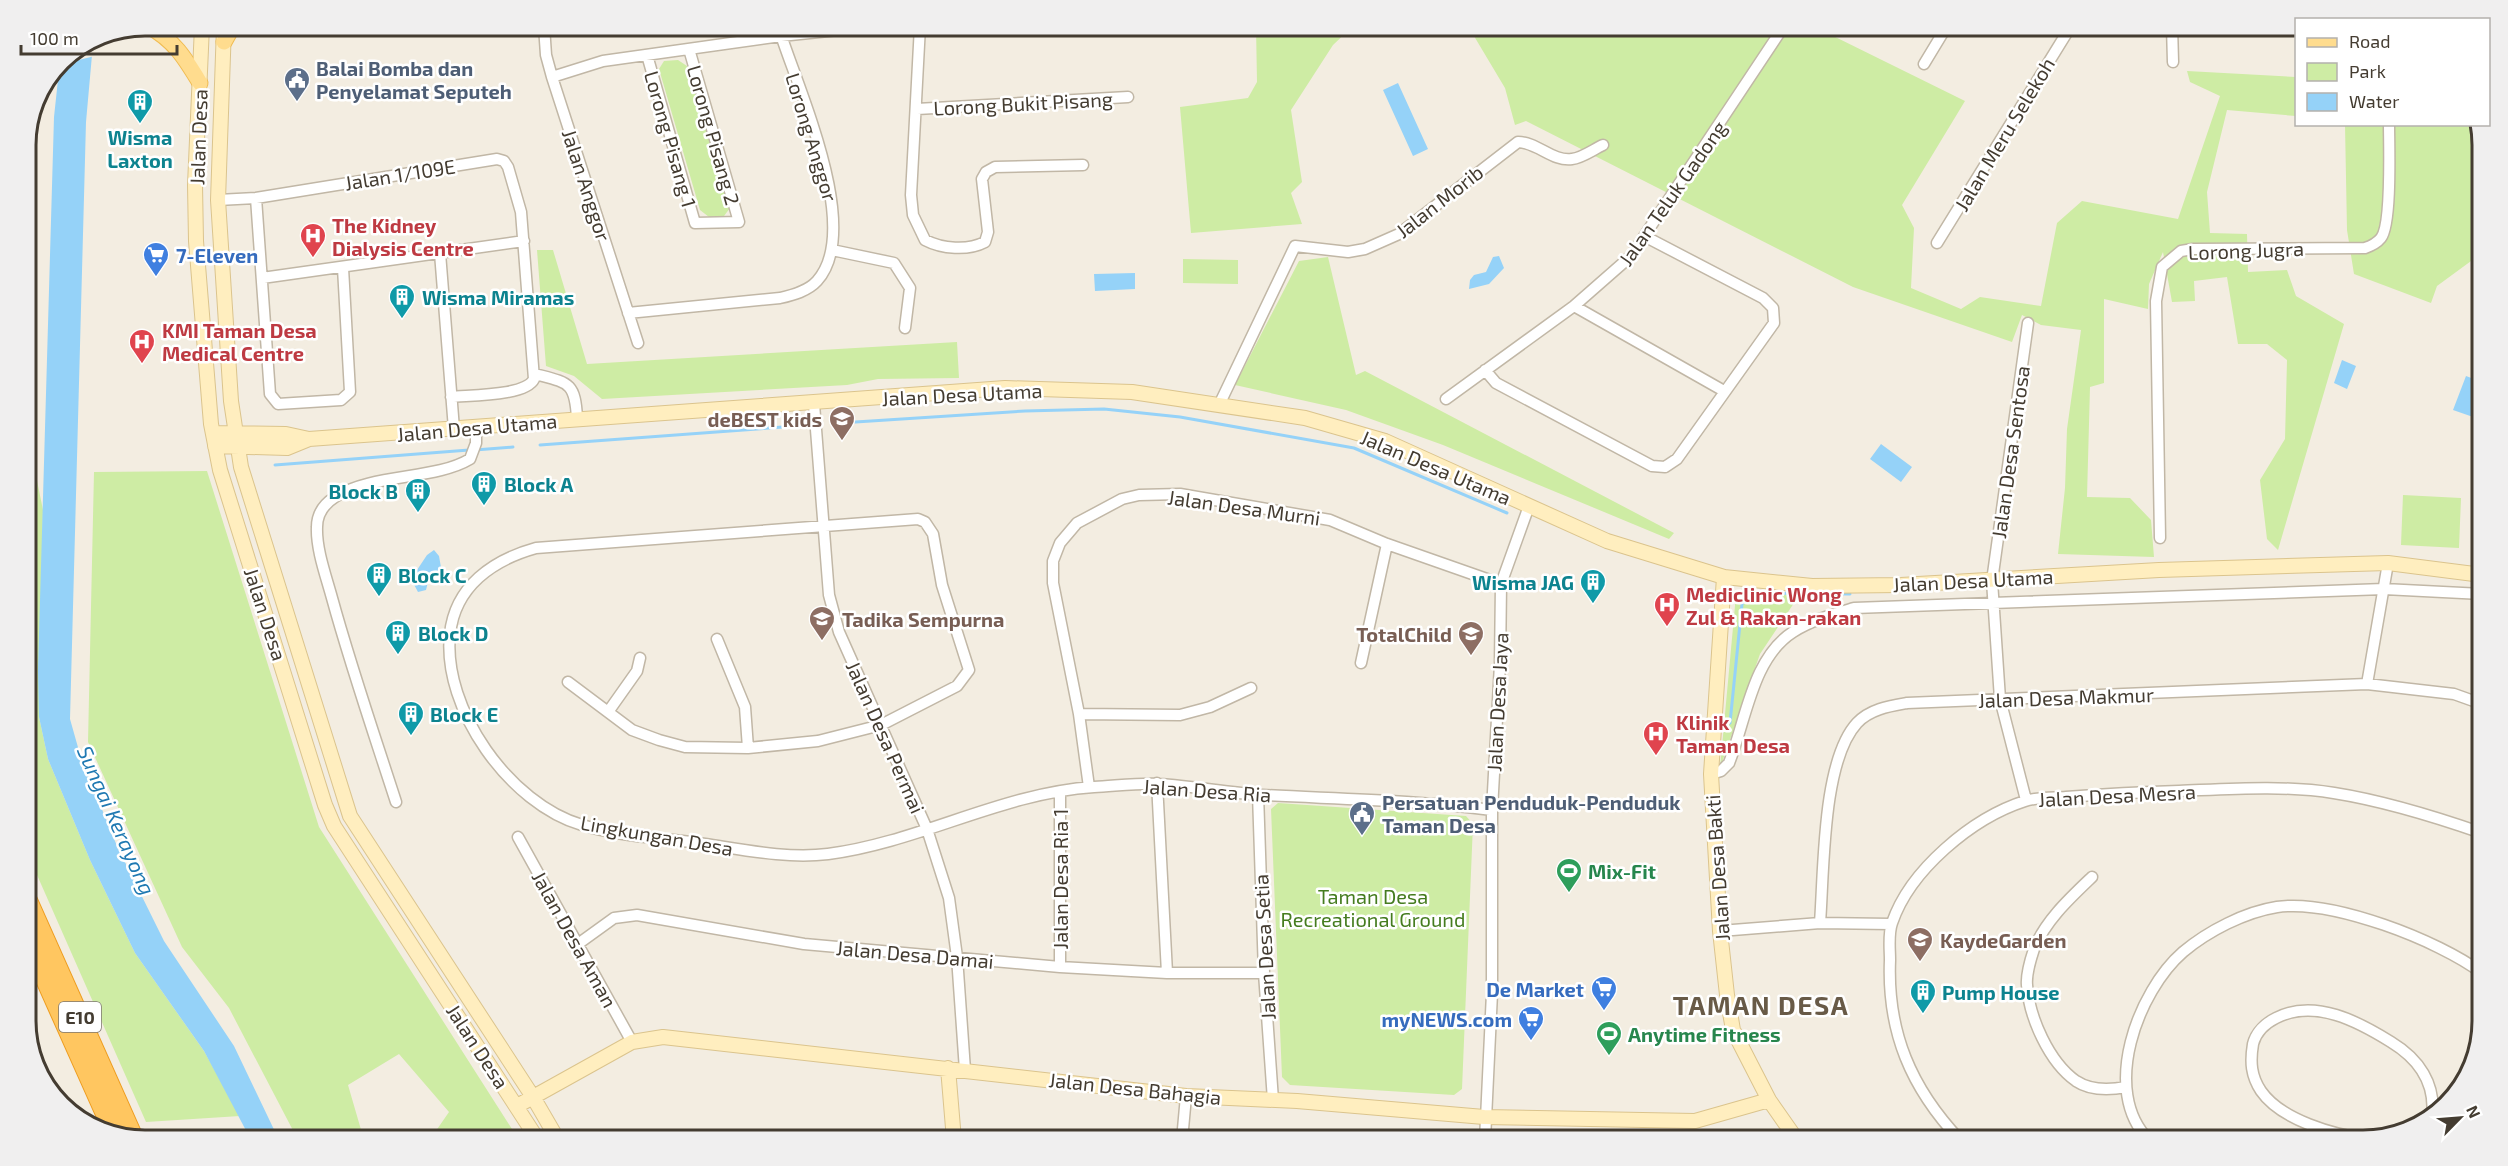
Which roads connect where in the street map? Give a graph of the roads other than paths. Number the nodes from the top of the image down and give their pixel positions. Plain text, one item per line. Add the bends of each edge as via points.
1 (167, 36) edge
2 (202, 36) edge
3 (224, 36) edge
4 (227, 36) edge
5 (545, 36) edge
6 (755, 36) edge
7 (782, 36) edge
8 (920, 36) edge
9 (1777, 36) edge
10 (1941, 36) edge
11 (2065, 36) edge
12 (2172, 36) edge
13 (224, 42) junction
14 (689, 49) junction
15 (647, 55) junction
16 (2173, 62) dead end
17 (1924, 64) dead end
18 (552, 77) junction
19 (200, 83) junction
20 (1128, 97) dead end
21 (917, 109) junction
22 (2389, 126) edge
23 (1603, 145) dead end
24 (1083, 165) dead end
25 (256, 198) junction
26 (218, 201) junction
27 (696, 223) joint
28 (1646, 237) junction
29 (524, 241) junction
30 (1937, 243) dead end
31 (832, 250) junction
32 (440, 253) junction
33 (343, 268) junction
34 (262, 278) junction
35 (1574, 306) junction
36 (628, 313) junction
37 (2028, 323) dead end
38 (905, 328) dead end
39 (638, 343) dead end
40 (1485, 370) junction
41 (535, 374) junction
42 (1724, 391) junction
43 (451, 397) junction
44 (1446, 399) dead end
45 (1220, 403) junction
46 (814, 404) junction
47 (577, 418) junction
48 (476, 428) junction
49 (454, 429) junction
50 (214, 439) junction
51 (236, 440) junction
52 (1529, 506) junction
53 (824, 528) junction
54 (2160, 537) dead end
55 (1387, 544) junction
56 (2388, 563) junction
57 (2472, 574) edge
58 (1724, 577) junction
59 (1992, 581) junction
60 (1501, 584) junction
61 (2384, 589) junction
62 (2472, 593) edge
63 (1992, 604) junction
64 (717, 639) dead end
65 (640, 658) dead end
66 (1361, 663) dead end
67 (568, 682) dead end
68 (2367, 684) junction
69 (1251, 688) dead end
70 (2000, 699) junction
71 (2472, 700) edge
72 (608, 712) junction
73 (1079, 714) junction
74 (881, 725) junction
75 (748, 748) junction
76 (1711, 774) junction
77 (1157, 783) junction
78 (1089, 787) junction
79 (1060, 792) junction
80 (1258, 794) junction
81 (2026, 800) junction
82 (396, 802) dead end
83 (1492, 810) junction
84 (927, 829) junction
85 (2472, 830) edge
86 (518, 837) dead end
87 (2092, 878) dead end
88 (36, 918) edge
89 (1820, 922) junction
90 (1891, 924) junction
91 (1720, 931) junction
92 (578, 944) junction
93 (957, 957) junction
94 (36, 959) edge
95 (1060, 967) junction
96 (2472, 967) edge
97 (1167, 973) junction
98 (1264, 973) junction
99 (632, 1042) junction
100 (948, 1068) junction
101 (965, 1070) junction
102 (2126, 1087) junction
103 (2431, 1088) edge
104 (1186, 1096) junction
105 (533, 1097) junction
106 (1273, 1100) junction
107 (1769, 1100) junction
108 (517, 1106) junction
109 (1484, 1117) junction
110 (109, 1124) edge
111 (130, 1129) edge
112 (532, 1130) edge
113 (552, 1130) edge
114 (953, 1130) edge
115 (1183, 1130) edge
116 (1485, 1130) edge
117 (1790, 1130) edge
118 (1951, 1130) edge
119 (2142, 1130) edge
120 (2322, 1130) edge

1 - 19 main road via 183,53
2 - 19 street, Jalan Desa
3 - 13 street, Jalan Desa
4 - 13 main road
5 - 18 street, Jalan Anggor
6 - 14 street
7 - 31 street, Lorong Anggor via 829,179 834,210
8 - 21 street
9 - 28 street, Jalan Teluk Gadong
10 - 17 street
11 - 30 street, Jalan Meru Selekoh
12 - 16 street
13 - 26 street, Jalan Desa
14 - 15 street
14 - 27 street, Lorong Pisang 2 via 739,222
15 - 18 street via 603,61
15 - 27 street, Lorong Pisang 1
18 - 36 street, Jalan Anggor
19 - 50 street, Jalan Desa via 196,241
20 - 21 street, Lorong Bukit Pisang
21 - 24 street via 910,195 919,230 925,240 935,245 977,246 985,242 988,232 982,179 995,167
22 - 54 street, Lorong Jugra via 2386,215 2383,237 2374,244 2365,248 2193,249 2181,251 2162,267 2156,301
23 - 45 street, Jalan Morib via 1573,159 1562,159 1530,142 1518,142 1384,242 1348,252 1295,246
25 - 26 street
25 - 29 street, Jalan 1/109E via 500,159 508,167 521,212
25 - 34 street
26 - 51 street, Jalan Desa
28 - 35 street, Jalan Teluk Gadong via 1617,271
28 - 42 street via 1763,298 1773,308 1774,323
29 - 32 street
29 - 41 street, Jalan 1/109E
31 - 36 street, Lorong Anggor via 817,282 800,292 780,298
31 - 38 street via 894,263 910,288
32 - 33 street
32 - 43 street
33 - 34 street
33 - 34 street via 350,383 348,396 341,399 278,404 272,400
35 - 40 street, Jalan Teluk Gadong
35 - 42 street
36 - 39 street, Jalan Anggor
37 - 59 street, Jalan Desa Sentosa
40 - 42 street via 1496,383 1652,466 1665,467 1677,459
40 - 44 street, Jalan Teluk Gadong
41 - 43 street via 526,388
41 - 47 street via 570,385
43 - 49 street
45 - 46 street, Jalan Desa Utama via 1132,392 1005,388
45 - 52 street, Jalan Desa Utama via 1305,418 1385,441
46 - 47 street, Jalan Desa Utama
46 - 53 street, Jalan Desa Permai
47 - 48 street, Jalan Desa Utama
48 - 49 street, Jalan Desa Utama
48 - 82 street via 470,459 454,466 387,479 335,497 321,509 317,527 350,665
49 - 51 street, Jalan Desa Utama via 309,439 286,434
50 - 51 street, Jalan Desa Utama
50 - 108 street, Jalan Desa via 220,470 334,826
51 - 105 street, Jalan Desa via 266,553 350,816
52 - 58 street, Jalan Desa Utama via 1634,551
52 - 60 street, Jalan Desa Jaya
53 - 74 street, Jalan Desa Permai via 826,573 839,632
53 - 74 street, Lingkungan Desa via 918,519 933,534 942,585 969,670 957,686
53 - 84 street, Lingkungan Desa via 536,548 512,554 468,586 451,620 451,668 467,720 481,744 526,794 582,825 782,855 824,855 860,849
55 - 60 street, Jalan Desa Murni
55 - 66 street
55 - 73 street, Jalan Desa Murni via 1330,520 1196,496 1139,495 1104,507 1077,523 1060,543 1053,561 1053,583
56 - 57 street, Jalan Desa Utama
56 - 59 street, Jalan Desa Utama via 2161,570
56 - 61 street
58 - 59 street, Jalan Desa Utama via 1812,586
58 - 76 street, Jalan Desa Bakti
59 - 63 street, Jalan Desa Sentosa
60 - 83 street, Jalan Desa Jaya
61 - 62 street
61 - 63 street
61 - 68 street
63 - 70 street, Jalan Desa Sentosa
63 - 76 street via 1854,608 1792,632 1762,667 1729,763
64 - 75 street via 742,696
65 - 72 street via 637,671
67 - 72 street
68 - 70 street, Jalan Desa Makmur
68 - 71 street, Jalan Desa Makmur via 2454,694
69 - 73 street via 1210,707 1180,715
70 - 81 street, Jalan Desa Sentosa
70 - 89 street, Jalan Desa Makmur via 1885,706 1859,721 1842,749 1834,778
72 - 75 street via 632,730 668,743
73 - 78 street, Jalan Desa Murni
74 - 75 street via 818,741
74 - 84 street, Jalan Desa Permai
76 - 91 street, Jalan Desa Bakti
77 - 78 street, Jalan Desa Ria
77 - 80 street, Jalan Desa Ria
77 - 97 street
78 - 79 street, Jalan Desa Ria
79 - 84 street, Jalan Desa Ria via 1024,798
79 - 95 street, Jalan Desa Ria 1
80 - 83 street, Jalan Desa Ria
80 - 98 street, Jalan Desa Setia
81 - 85 street, Jalan Desa Mesra via 2111,793 2290,789 2391,803
81 - 90 street, Jalan Desa Mesra via 1980,821 1940,853 1911,889
83 - 109 street, Jalan Desa Jaya via 1492,993
84 - 93 street, Jalan Desa Permai via 949,898
86 - 92 street, Jalan Desa Aman
87 - 102 street via 2062,906 2034,948 2026,983 2035,1020 2052,1054 2066,1071 2091,1087
88 - 111 highway, E10
89 - 90 street
89 - 91 street
90 - 118 street, Jalan Desa Mesra via 1889,979 1898,1037 1910,1072 1927,1102
91 - 107 street, Jalan Desa Bakti via 1733,1030
92 - 93 street, Jalan Desa Damai via 614,918 637,915 804,944
92 - 99 street, Jalan Desa Aman
93 - 95 street, Jalan Desa Damai
93 - 101 street, Jalan Desa Permai
94 - 110 highway, E10
95 - 97 street, Jalan Desa Damai
96 - 102 street via 2428,942 2344,912 2312,905 2254,912 2184,952 2154,985 2127,1059
97 - 98 street, Jalan Desa Damai
98 - 106 street, Jalan Desa Setia
99 - 100 street, Jalan Desa Bahagia via 663,1037
99 - 105 street, Jalan Desa Bahagia
100 - 101 street, Jalan Desa Bahagia
100 - 114 street
101 - 104 street, Jalan Desa Bahagia
102 - 119 street
103 - 120 street via 2421,1068 2399,1047 2364,1026 2331,1013 2286,1013 2266,1023 2254,1039 2250,1059 2253,1078 2277,1107
104 - 106 street, Jalan Desa Bahagia
104 - 115 street
105 - 108 street, Jalan Desa Bahagia
105 - 113 street, Jalan Desa
106 - 109 street, Jalan Desa Bahagia
107 - 109 street, Jalan Desa Bahagia via 1695,1121
107 - 117 street, Jalan Desa Bakti
108 - 112 street, Jalan Desa
109 - 116 street, Jalan Desa Jaya

